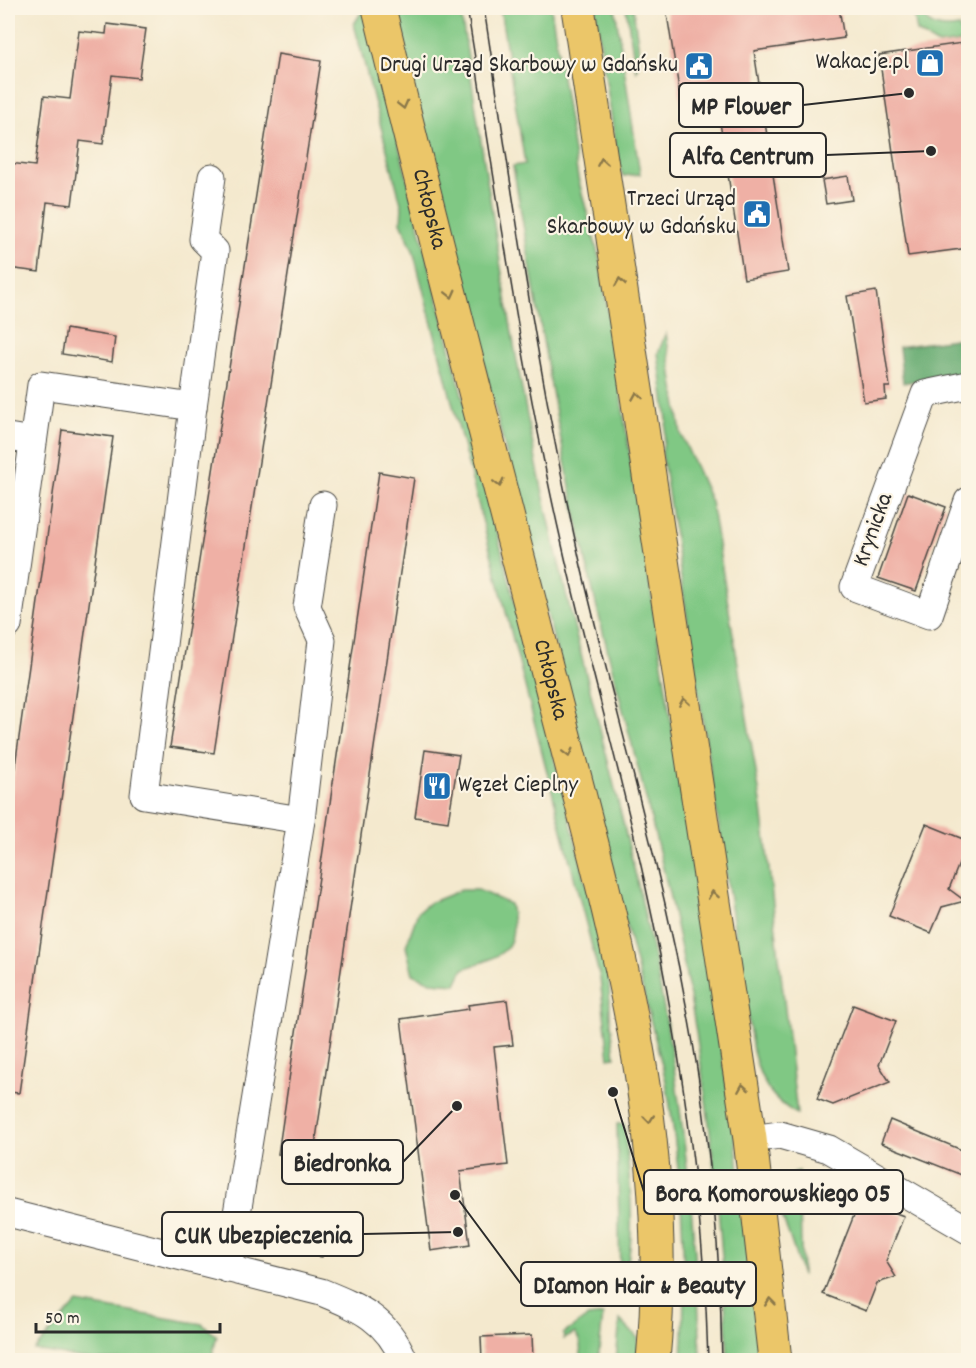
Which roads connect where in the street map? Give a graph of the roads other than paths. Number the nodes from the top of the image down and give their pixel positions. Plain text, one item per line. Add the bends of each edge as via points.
1 (379, 8) edge
2 (578, 8) edge
3 (212, 177) dead end
4 (969, 385) edge
5 (193, 406) junction
6 (20, 439) edge
7 (969, 501) edge
8 (323, 506) dead end
9 (8, 625) edge
10 (301, 820) junction
11 (750, 1139) junction
12 (8, 1213) edge
13 (969, 1230) edge
14 (228, 1269) junction
15 (404, 1360) edge
16 (653, 1360) edge
17 (775, 1360) edge

1 -> 16 main road, Chłopska via 625,975 652,1148 656,1239
11 -> 2 main road
3 - 5 street via 203,239 214,251
4 - 7 street, Krynicka via 925,394 854,587 929,615
5 - 6 street via 41,385
5 - 10 street via 144,795
6 - 9 street
8 - 10 street via 308,607 322,640
10 - 14 street
11 - 13 street via 780,1135 829,1149
17 -> 11 main road
12 - 14 street
14 - 15 street via 321,1292 359,1307 381,1324

